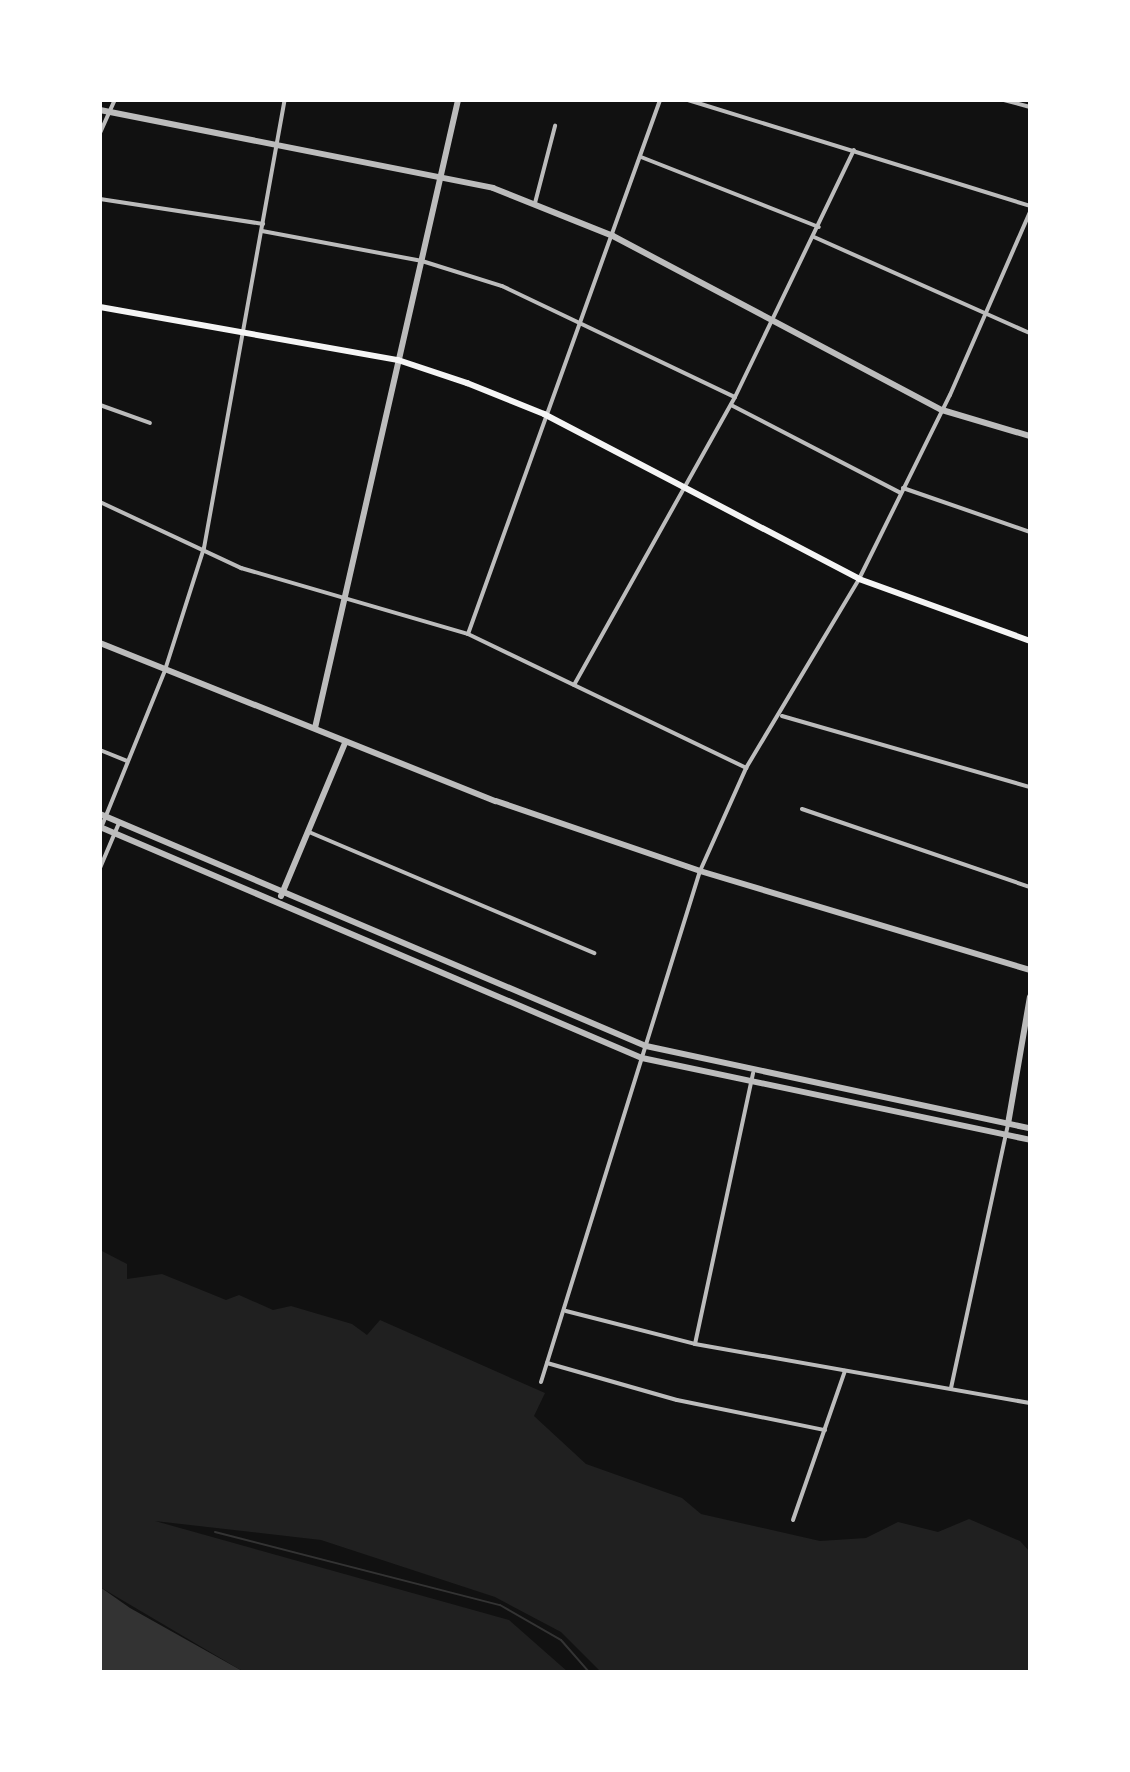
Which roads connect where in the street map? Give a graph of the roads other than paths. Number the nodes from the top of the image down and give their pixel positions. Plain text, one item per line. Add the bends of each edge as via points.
1 (115, 100) edge
2 (285, 100) edge
3 (458, 100) edge
4 (660, 100) edge
5 (688, 100) edge
6 (1004, 100) edge
7 (1030, 107) edge
8 (100, 110) edge
9 (110, 112) junction
10 (555, 126) dead end
11 (100, 133) edge
12 (276, 144) junction
13 (854, 150) junction
14 (641, 157) junction
15 (443, 175) junction
16 (100, 199) edge
17 (535, 203) junction
18 (1030, 206) edge
19 (1030, 212) edge
20 (263, 224) junction
21 (819, 227) junction
22 (262, 231) junction
23 (613, 236) junction
24 (814, 237) junction
25 (422, 261) junction
26 (100, 307) edge
27 (986, 317) junction
28 (776, 318) junction
29 (579, 320) junction
30 (245, 330) junction
31 (1030, 333) edge
32 (398, 360) junction
33 (735, 397) junction
34 (100, 405) edge
35 (731, 405) junction
36 (942, 410) junction
37 (544, 414) junction
38 (150, 423) dead end
39 (1030, 436) edge
40 (686, 485) junction
41 (902, 491) junction
42 (100, 502) edge
43 (1030, 532) edge
44 (204, 548) junction
45 (859, 579) junction
46 (345, 595) junction
47 (468, 634) junction
48 (1030, 641) edge
49 (100, 643) edge
50 (165, 670) junction
51 (574, 685) junction
52 (781, 716) junction
53 (315, 728) junction
54 (345, 743) junction
55 (100, 750) edge
56 (128, 762) junction
57 (746, 768) junction
58 (1030, 787) edge
59 (802, 809) dead end
60 (103, 815) edge
61 (119, 823) junction
62 (101, 827) edge
63 (307, 831) junction
64 (115, 833) junction
65 (100, 868) edge
66 (700, 871) junction
67 (1030, 887) edge
68 (283, 893) junction
69 (278, 903) junction
70 (594, 953) dead end
71 (1030, 970) edge
72 (1030, 997) edge
73 (646, 1046) junction
74 (642, 1058) junction
75 (753, 1073) junction
76 (751, 1084) junction
77 (1008, 1124) junction
78 (1030, 1128) edge
79 (1005, 1135) junction
80 (1030, 1140) edge
81 (565, 1310) junction
82 (695, 1344) junction
83 (547, 1363) junction
84 (845, 1370) junction
85 (541, 1382) dead end
86 (951, 1389) junction
87 (1030, 1403) edge
88 (825, 1430) junction
89 (793, 1520) dead end

1 - 9 street
2 - 12 street
3 - 15 street
4 - 14 street
5 - 13 street
6 - 7 street
8 - 9 street
9 - 11 street
9 - 12 street
10 - 17 street
12 - 15 street
12 - 20 street
13 - 18 street
13 - 21 street
14 - 21 street
14 - 23 street
15 - 17 street
15 - 25 street
16 - 20 street
17 - 23 street
19 - 27 street
20 - 22 street
21 - 24 street
22 - 25 street
22 - 30 street
23 - 28 street
23 - 29 street
24 - 27 street
24 - 28 street
25 - 29 street via 502,286
25 - 32 street
26 - 30 main road
27 - 31 street
27 - 36 street
28 - 33 street
28 - 36 street
29 - 33 street
29 - 37 street
30 - 32 main road
30 - 44 street
32 - 37 main road
32 - 46 street
33 - 35 street
34 - 38 street
35 - 40 street
35 - 41 street
36 - 39 street
36 - 41 street
37 - 40 main road
37 - 47 street
40 - 45 main road
40 - 51 street
41 - 43 street
41 - 45 street
42 - 44 street
44 - 46 street via 241,568
44 - 50 street
45 - 48 main road
45 - 52 street
46 - 47 street
46 - 53 street
47 - 51 street
49 - 50 street
50 - 53 street
50 - 56 street
51 - 57 street
52 - 57 street
52 - 58 street
53 - 54 street
54 - 63 street
54 - 66 street
55 - 56 street
56 - 60 street
57 - 66 street
59 - 67 street
60 - 61 street
60 - 62 street
61 - 64 street
61 - 68 street
62 - 64 street
63 - 68 street
63 - 70 street
64 - 65 street
64 - 69 street
66 - 71 street
66 - 73 street
68 - 69 street
68 - 73 street
69 - 74 street
72 - 77 street
73 - 74 street
73 - 75 street
74 - 76 street
74 - 81 street
75 - 76 street
75 - 77 street
76 - 79 street
76 - 82 street
77 - 78 street
77 - 79 street
79 - 80 street
79 - 86 street
81 - 82 street
81 - 83 street
82 - 84 street
83 - 85 street
83 - 88 street via 677,1400
84 - 86 street
84 - 88 street
86 - 87 street
88 - 89 street

